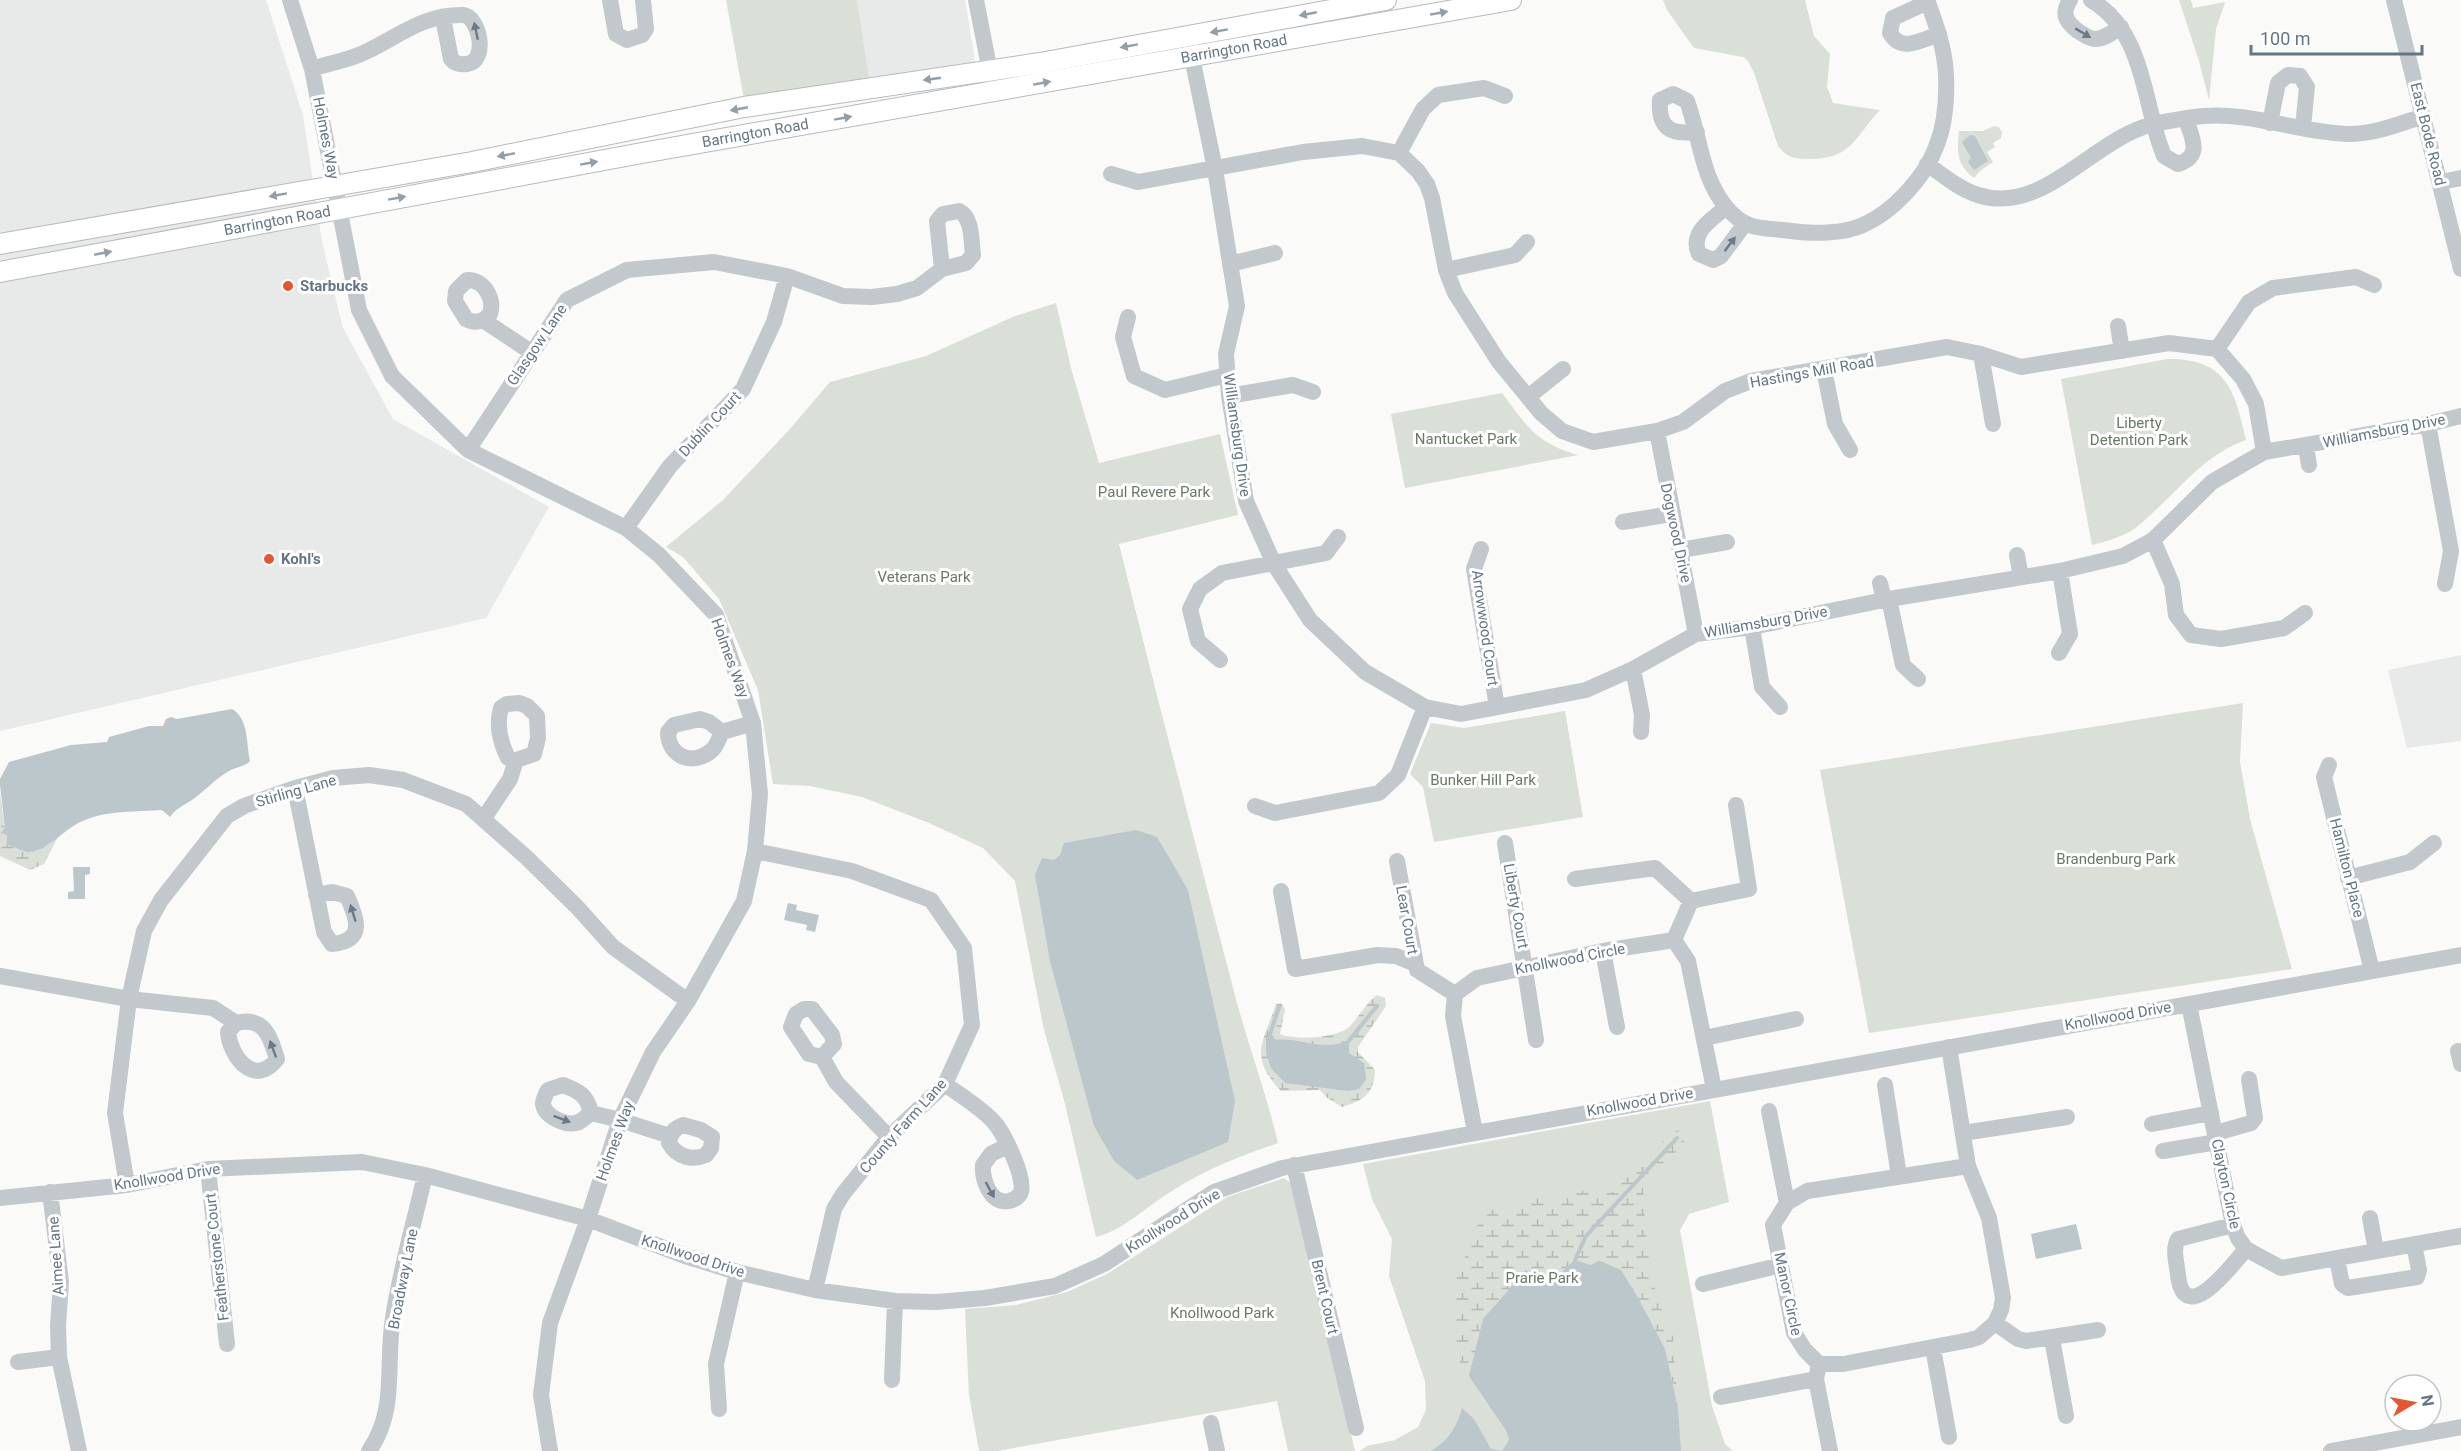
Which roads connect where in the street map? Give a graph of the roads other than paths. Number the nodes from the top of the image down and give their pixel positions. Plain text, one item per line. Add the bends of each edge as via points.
1 (290, 0) edge
2 (610, 0) edge
3 (643, 0) edge
4 (976, 0) edge
5 (1380, 0) edge
6 (1510, 0) edge
7 (2070, 0) edge
8 (2091, 0) edge
9 (2394, 0) edge
10 (1928, 1) edge
11 (442, 18) dead end
12 (1381, 23) junction
13 (2121, 27) junction
14 (1940, 34) junction
15 (1187, 36) junction
16 (1192, 56) junction
17 (312, 69) junction
18 (990, 70) junction
19 (994, 91) junction
20 (1505, 96) dead end
21 (2424, 116) junction
22 (2186, 119) junction
23 (2270, 123) junction
24 (2153, 124) junction
25 (2303, 128) junction
26 (1697, 132) dead end
27 (1399, 153) junction
28 (1927, 164) junction
29 (1215, 169) junction
30 (1111, 174) dead end
31 (2461, 178) edge
32 (2440, 182) junction
33 (335, 184) junction
34 (1726, 207) junction
35 (340, 208) junction
36 (1744, 225) junction
37 (1527, 242) dead end
38 (0, 244) edge
39 (1275, 253) dead end
40 (1230, 264) junction
41 (942, 269) dead end
42 (2461, 269) edge
43 (1446, 270) junction
44 (0, 272) edge
45 (787, 276) junction
46 (2374, 285) dead end
47 (1128, 317) dead end
48 (483, 320) dead end
49 (2118, 326) dead end
50 (2217, 349) junction
51 (2122, 351) junction
52 (531, 352) junction
53 (1981, 354) junction
54 (1563, 369) dead end
55 (1824, 370) junction
56 (1227, 375) junction
57 (1313, 392) dead end
58 (1229, 396) junction
59 (1528, 398) junction
60 (2461, 416) edge
61 (1993, 424) dead end
62 (2428, 424) junction
63 (1657, 431) junction
64 (2306, 446) junction
65 (468, 450) junction
66 (1850, 450) dead end
67 (2264, 452) junction
68 (2309, 465) dead end
69 (1671, 514) junction
70 (1623, 522) dead end
71 (626, 528) junction
72 (1338, 537) dead end
73 (2153, 540) junction
74 (1726, 542) dead end
75 (1481, 549) dead end
76 (1681, 550) junction
77 (2017, 555) dead end
78 (1274, 564) junction
79 (2060, 571) junction
80 (2021, 577) junction
81 (2445, 584) dead end
82 (1884, 594) junction
83 (2306, 613) dead end
84 (1752, 627) junction
85 (1696, 634) junction
86 (2059, 653) dead end
87 (1220, 660) dead end
88 (1623, 668) junction
89 (1918, 679) dead end
90 (1425, 707) junction
91 (1497, 707) junction
92 (1779, 707) dead end
93 (753, 723) junction
94 (722, 732) dead end
95 (1641, 732) dead end
96 (516, 760) dead end
97 (2329, 765) dead end
98 (295, 789) junction
99 (1736, 805) dead end
100 (1255, 806) dead end
101 (484, 818) junction
102 (1505, 843) dead end
103 (2434, 843) dead end
104 (755, 851) junction
105 (1397, 861) dead end
106 (2348, 878) junction
107 (1575, 879) dead end
108 (1281, 891) dead end
109 (316, 895) dead end
110 (1691, 901) junction
111 (1674, 940) junction
112 (1603, 951) junction
113 (2461, 955) edge
114 (1415, 964) junction
115 (1523, 968) junction
116 (2373, 971) junction
117 (0, 976) edge
118 (1455, 994) junction
119 (129, 999) junction
120 (688, 1001) junction
121 (2189, 1004) junction
122 (1796, 1019) dead end
123 (236, 1023) dead end
124 (1617, 1028) dead end
125 (1704, 1038) junction
126 (1536, 1040) dead end
127 (1948, 1047) junction
128 (822, 1057) dead end
129 (2249, 1079) dead end
130 (945, 1084) junction
131 (1885, 1085) dead end
132 (1714, 1089) junction
133 (1769, 1111) dead end
134 (591, 1113) dead end
135 (2211, 1113) junction
136 (2067, 1117) dead end
137 (620, 1120) junction
138 (2152, 1124) dead end
139 (1475, 1132) junction
140 (1963, 1133) junction
141 (670, 1136) dead end
142 (889, 1137) junction
143 (2216, 1137) junction
144 (1007, 1146) dead end
145 (2163, 1151) dead end
146 (1294, 1165) junction
147 (1968, 1166) junction
148 (208, 1169) junction
149 (425, 1175) junction
150 (1899, 1176) junction
151 (127, 1185) junction
152 (51, 1192) junction
153 (0, 1198) edge
154 (1787, 1203) junction
155 (2370, 1218) dead end
156 (588, 1219) junction
157 (2233, 1225) junction
158 (2461, 1236) edge
159 (2414, 1244) junction
160 (2246, 1249) junction
161 (2376, 1251) junction
162 (2337, 1259) junction
163 (1781, 1265) junction
164 (737, 1272) junction
165 (1703, 1284) dead end
166 (815, 1290) junction
167 (895, 1301) junction
168 (1995, 1323) junction
169 (2098, 1330) dead end
170 (2052, 1338) junction
171 (227, 1344) dead end
172 (1933, 1348) junction
173 (59, 1357) junction
174 (18, 1362) dead end
175 (1818, 1372) junction
176 (891, 1380) dead end
177 (1721, 1398) dead end
178 (719, 1409) dead end
179 (2066, 1416) dead end
180 (1211, 1423) dead end
181 (2461, 1427) edge
182 (1356, 1428) dead end
183 (1949, 1437) dead end
184 (79, 1451) edge
185 (369, 1451) edge
186 (550, 1451) edge
187 (1216, 1451) edge
188 (1830, 1451) edge
189 (2331, 1451) edge

1 - 17 street, Holmes Way
2 - 3 street via 616,34 627,40 642,35 646,29
4 - 18 street
5 - 12 street
5 -> 15 main road, Barrington Road
12 -> 6 main road, Barrington Road
7 -> 13 street via 2065,17 2087,37 2095,39
8 - 13 street
9 - 21 street, East Bode Road
10 - 14 street
10 - 14 street via 1893,18 1890,33 1893,39 1909,45
11 - 17 street via 407,28 357,56
12 - 16 main road, Barrington Road
13 - 24 street via 2132,43
14 - 28 street via 1945,102 1936,148
15 - 16 street, Williamsburg Drive
15 -> 18 main road, Barrington Road
19 -> 16 main road, Barrington Road
16 - 29 street, Williamsburg Drive
17 - 33 street, Holmes Way
18 - 19 street
18 -> 33 main road, Barrington Road via 753,106 472,162
35 -> 19 main road, Barrington Road
20 - 27 street via 1484,88 1438,95 1423,109
21 - 25 street via 2379,131 2349,134
21 - 32 street, East Bode Road
22 - 23 street via 2205,116
22 - 24 street
22 - 24 street via 2193,153 2188,161 2178,164 2164,156
23 - 25 street
23 - 25 street via 2278,83 2288,75 2300,76 2307,87
24 - 28 street via 2112,142 2040,189 2008,199 1977,194
26 - 34 street via 1709,181
27 - 29 street via 1362,146 1303,152
27 - 43 street, Hastings Mill Road via 1427,184
28 - 36 street via 1895,206 1862,226 1814,234
29 - 30 street via 1138,182
29 - 40 street, Williamsburg Drive
31 - 32 street
32 - 42 street, East Bode Road
33 - 35 street, Holmes Way
33 -> 38 main road, Barrington Road
34 - 36 street
34 -> 36 street via 1696,237 1698,254 1713,260 1721,256
44 -> 35 main road, Barrington Road
35 - 65 street, Holmes Way via 359,310 392,376
37 - 43 street via 1515,255
39 - 40 street
40 - 56 street, Williamsburg Drive via 1237,306 1226,354
41 - 45 street, Glasgow Lane via 917,288 872,297 843,296
43 - 59 street, Hastings Mill Road via 1468,316
45 - 52 street, Glasgow Lane via 714,262 627,270 567,300
45 - 71 street, Dublin Court via 774,322 743,389 670,466
46 - 50 street via 2355,277 2273,288 2249,302
47 - 56 street via 1123,336 1134,376 1165,390
48 - 52 street
49 - 51 street
50 - 51 street, Hastings Mill Road via 2169,343
50 - 67 street via 2243,379 2256,405
51 - 53 street, Hastings Mill Road via 2021,367
52 - 65 street, Glasgow Lane
53 - 55 street, Hastings Mill Road via 1947,347
53 - 61 street
54 - 59 street
55 - 63 street, Hastings Mill Road via 1751,381 1725,391 1683,422
55 - 66 street via 1835,424
56 - 58 street, Williamsburg Drive
57 - 58 street via 1293,385
58 - 78 street, Williamsburg Drive via 1246,501
59 - 63 street, Hastings Mill Road via 1562,432 1593,442
60 - 62 street, Williamsburg Drive
62 - 64 street, Williamsburg Drive
62 - 81 street via 2451,551
63 - 69 street, Dogwood Drive
64 - 67 street, Williamsburg Drive
64 - 68 street, Williamsburg Drive
65 - 71 street, Holmes Way
67 - 73 street, Williamsburg Drive via 2212,482
69 - 70 street
69 - 76 street, Dogwood Drive
71 - 93 street, Holmes Way via 659,555 716,615
72 - 78 street via 1326,553
73 - 79 street, Williamsburg Drive via 2123,556
73 - 83 street via 2172,584 2176,615 2191,635 2221,639 2284,628
74 - 76 street
75 - 91 street, Arrowwood Court via 1474,569
76 - 85 street, Dogwood Drive
77 - 80 street
78 - 87 street via 1222,573 1200,590 1190,609 1198,641
78 - 90 street, Williamsburg Drive via 1310,620 1365,672
79 - 80 street, Williamsburg Drive
79 - 86 street via 2070,634
80 - 82 street, Williamsburg Drive
82 - 84 street, Williamsburg Drive
82 - 89 street via 1903,665
84 - 85 street, Williamsburg Drive
84 - 92 street via 1762,687
85 - 88 street, Williamsburg Drive
88 - 91 street, Williamsburg Drive via 1586,690
88 - 95 street via 1642,715
90 - 91 street, Williamsburg Drive via 1461,714
90 - 100 street via 1398,775 1379,793 1275,813
93 - 94 street
93 - 104 street, Holmes Way via 760,794
96 - 101 street via 510,779
97 - 106 street, Hamilton Place via 2324,777
98 - 101 street, Stirling Lane via 333,778 369,775 403,780 466,804
98 - 109 street
98 - 119 street, Stirling Lane via 244,806 227,816 203,844 153,912 144,931
99 - 110 street via 1749,889
101 - 120 street, Stirling Lane via 613,947
102 - 115 street, Liberty Court
103 - 106 street via 2410,862
104 - 120 street, Holmes Way via 744,901
104 - 130 street, County Farm Lane via 852,871 931,900 964,948 972,1025
105 - 114 street, Lear Court
106 - 116 street, Hamilton Place
107 - 110 street via 1655,868
108 - 114 street via 1295,969 1378,955 1396,956
110 - 111 street
111 - 112 street, Knollwood Circle
111 - 125 street via 1688,961
112 - 115 street, Knollwood Circle
112 - 124 street
113 - 116 street, Knollwood Drive
114 - 118 street, Lear Court via 1417,970
115 - 118 street, Knollwood Circle via 1477,978
115 - 126 street, Liberty Court
116 - 121 street, Knollwood Drive
117 - 119 street
118 - 139 street via 1453,1016
119 - 123 street via 213,1008
119 - 151 street, Stirling Lane via 115,1113
120 - 137 street, Holmes Way via 653,1052
121 - 127 street, Knollwood Drive
121 - 135 street, Clayton Circle
122 - 125 street
125 - 132 street
127 - 132 street, Knollwood Drive
127 - 140 street
128 - 142 street via 836,1082
129 - 143 street via 2255,1118
130 - 142 street, County Farm Lane
130 - 144 street via 991,1119
131 - 150 street
132 - 139 street, Knollwood Drive
133 - 154 street
134 - 137 street
135 - 138 street
135 - 143 street, Clayton Circle
136 - 140 street
137 - 141 street
137 - 156 street, Holmes Way
139 - 146 street, Knollwood Drive
140 - 147 street
142 - 166 street, County Farm Lane via 834,1209
143 - 145 street
143 - 157 street, Clayton Circle
146 - 167 street, Knollwood Drive via 1214,1192 1104,1264 1055,1286 985,1298
146 - 182 street, Brent Court
147 - 150 street
147 - 168 street via 1989,1218 2001,1286 2001,1310
148 - 149 street, Knollwood Drive via 362,1162
148 - 151 street, Knollwood Drive
148 - 171 street, Featherstone Court
149 - 156 street, Knollwood Drive
149 - 185 street, Broadway Lane via 392,1319 388,1407 384,1424
150 - 154 street via 1807,1191
151 - 152 street, Knollwood Drive
152 - 153 street, Knollwood Drive
152 - 173 street, Aimee Lane via 61,1282
154 - 163 street, Manor Circle via 1773,1225
155 - 161 street
156 - 164 street, Knollwood Drive
156 - 186 street, Holmes Way via 550,1323 541,1395
157 - 160 street, Clayton Circle
157 - 160 street via 2178,1239 2175,1246 2182,1293 2199,1295 2211,1288
158 - 159 street, Clayton Circle
159 - 161 street, Clayton Circle
159 - 162 street via 2417,1277 2348,1288 2342,1284
160 - 162 street, Clayton Circle via 2281,1268
161 - 162 street, Clayton Circle
163 - 165 street
163 - 175 street, Manor Circle via 1794,1333
164 - 166 street, Knollwood Drive
164 - 178 street via 716,1364
166 - 167 street, Knollwood Drive
167 - 176 street
168 - 170 street via 2018,1339
168 - 172 street via 1979,1337
169 - 170 street
170 - 179 street
172 - 175 street
172 - 183 street
173 - 174 street
173 - 184 street
175 - 177 street
175 - 188 street
180 - 187 street
181 - 189 street

